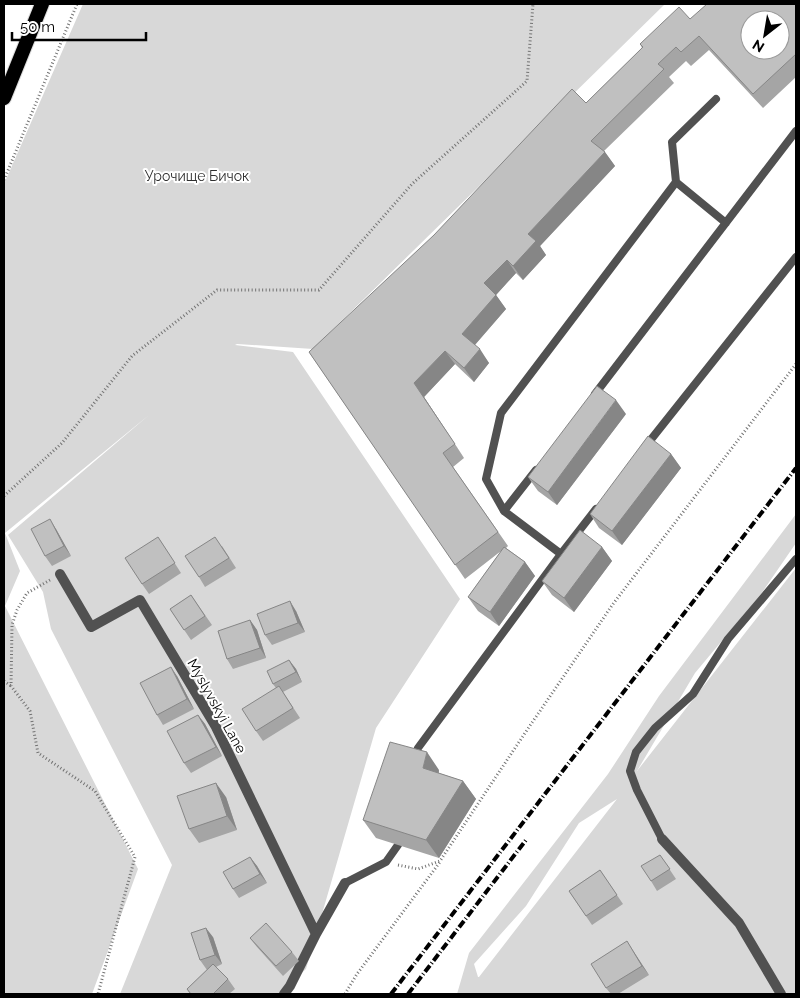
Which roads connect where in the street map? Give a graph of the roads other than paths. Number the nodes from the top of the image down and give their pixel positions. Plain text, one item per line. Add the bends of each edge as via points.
1 (42, 4) edge
2 (4, 98) edge
3 (716, 99) dead end
4 (796, 131) edge
5 (676, 182) junction
6 (726, 224) junction
7 (796, 257) edge
8 (588, 402) edge
9 (641, 452) edge
10 (540, 465) edge
11 (604, 499) edge
12 (504, 511) junction
13 (561, 554) junction
14 (796, 559) edge
15 (60, 574) road end
16 (418, 748) edge
17 (662, 839) joint
18 (398, 845) edge
19 (345, 883) joint
20 (316, 934) junction
21 (284, 994) edge
22 (781, 994) edge

1 - 2 highway
3 - 5 lane via 672,142
4 - 6 lane
5 - 6 lane
5 - 12 lane via 501,413 486,479
6 - 8 lane
7 - 9 lane
10 - 12 lane
11 - 13 lane
12 - 13 lane
13 - 16 lane
14 - 17 lane via 728,639 693,694 656,728 636,752 630,771
15 - 20 street, Myslyvskyi Lane via 91,627 140,600 216,727
17 - 22 street via 739,924
18 - 19 lane via 386,862
19 - 20 street
20 - 21 street

